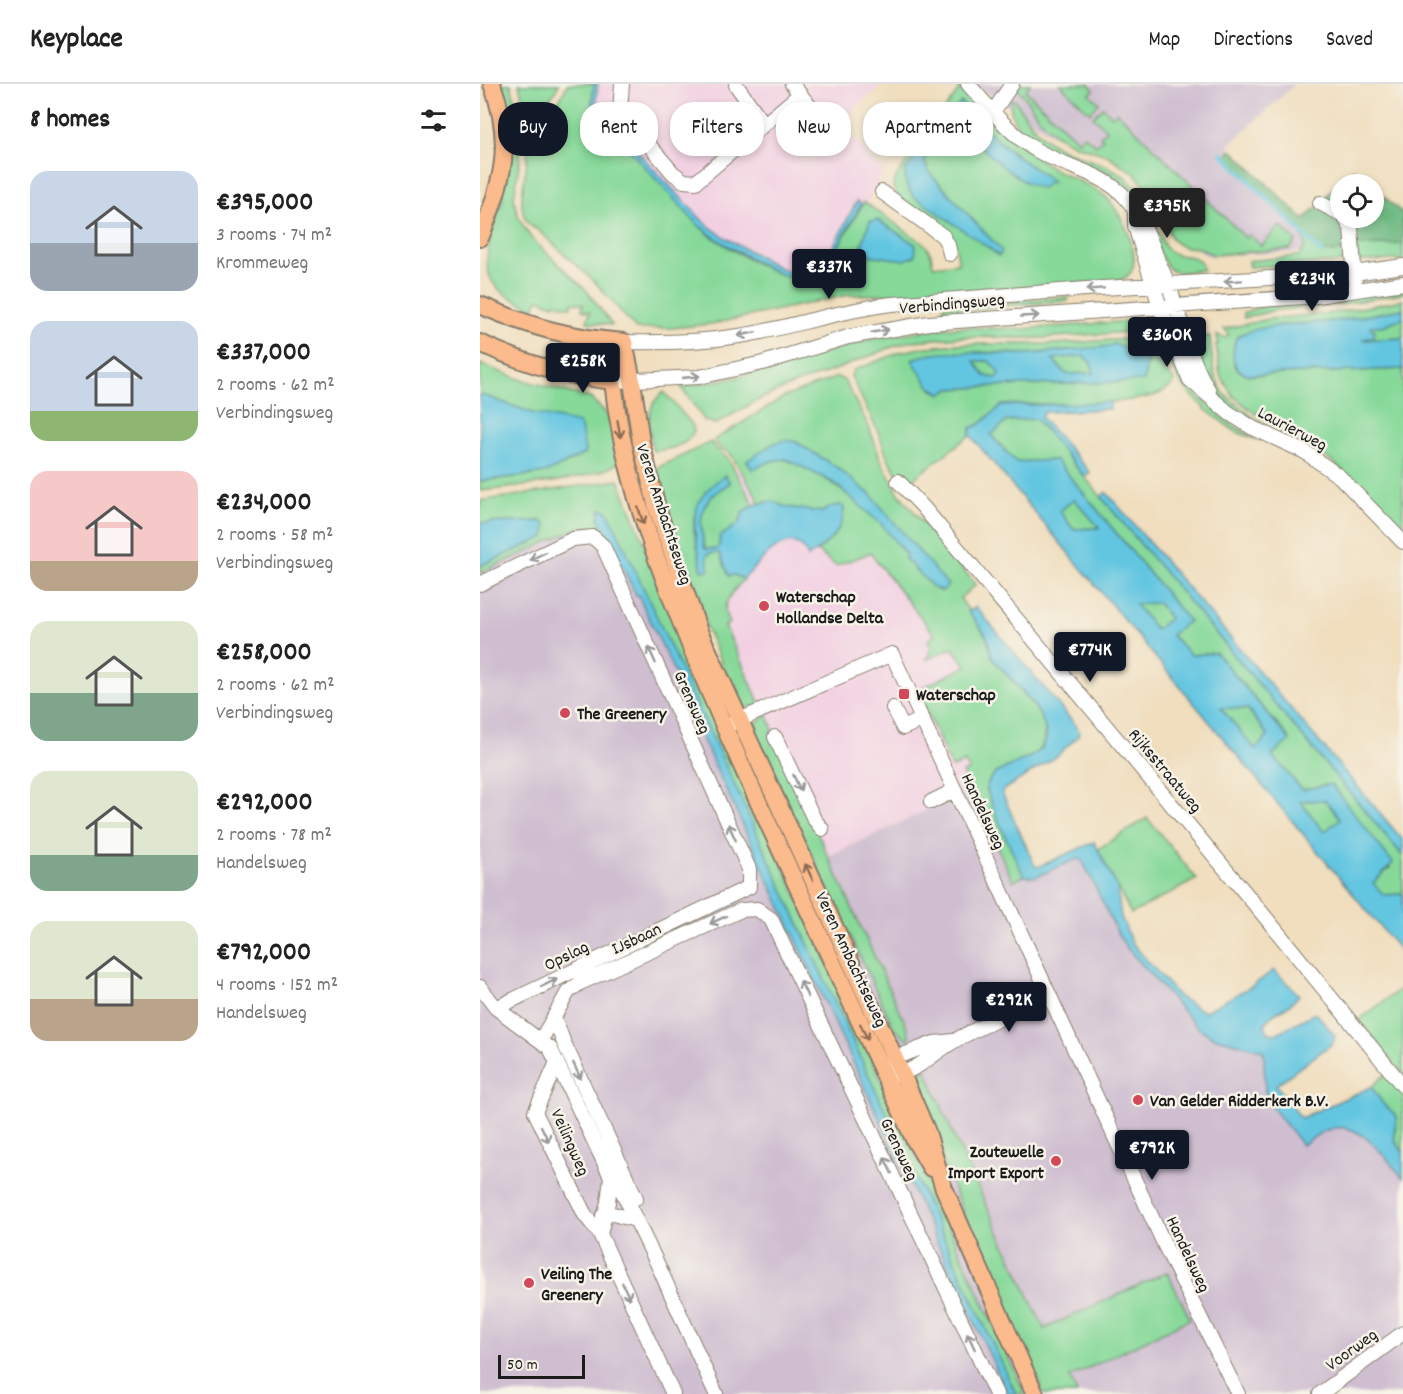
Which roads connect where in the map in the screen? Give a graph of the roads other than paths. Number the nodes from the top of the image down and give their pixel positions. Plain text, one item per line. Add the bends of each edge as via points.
1 (492, 84) edge
2 (622, 84) edge
3 (968, 84) edge
4 (736, 85) edge
5 (1011, 86) edge
6 (796, 89) edge
7 (748, 102) edge
8 (806, 102) edge
9 (984, 102) edge
10 (993, 112) joint
11 (764, 124) edge
12 (726, 156) edge
13 (882, 192) dead end
14 (1320, 203) dead end
15 (1330, 208) edge
16 (1135, 212) junction
17 (1351, 228) edge
18 (480, 238) edge
19 (950, 254) dead end
20 (1403, 266) edge
21 (1354, 273) junction
22 (1403, 283) edge
23 (1168, 284) junction
24 (1153, 285) junction
25 (1355, 291) junction
26 (480, 305) edge
27 (1175, 306) junction
28 (1160, 307) junction
29 (624, 342) junction
30 (480, 343) edge
31 (613, 381) junction
32 (632, 381) junction
33 (1214, 401) junction
34 (898, 481) dead end
35 (1403, 542) edge
36 (480, 584) edge
37 (893, 708) dead end
38 (923, 719) junction
39 (732, 724) junction
40 (775, 737) dead end
41 (955, 790) junction
42 (931, 802) dead end
43 (822, 829) dead end
44 (749, 887) joint
45 (771, 919) joint
46 (480, 987) edge
47 (1050, 996) junction
48 (496, 1008) junction
49 (554, 1017) junction
50 (540, 1040) junction
51 (955, 1040) junction
52 (895, 1058) junction
53 (557, 1062) junction
54 (902, 1074) junction
55 (885, 1075) junction
56 (1403, 1086) edge
57 (611, 1177) junction
58 (943, 1186) junction
59 (603, 1216) junction
60 (636, 1220) junction
61 (600, 1234) junction
62 (1403, 1333) edge
63 (673, 1394) edge
64 (716, 1394) edge
65 (726, 1394) edge
66 (996, 1394) edge
67 (1035, 1394) edge
68 (1238, 1394) edge
69 (1320, 1394) edge

1 - 18 main road via 504,130 503,171
2 - 12 street via 620,111 684,181 696,182
3 - 9 street, Laurierweg
4 - 7 street
5 - 10 street
6 - 8 street
6 - 11 street
10 - 16 street, Laurierweg via 1034,149 1111,186
13 - 19 street via 943,236
14 - 15 street
16 - 23 street, Laurierweg via 1144,224
16 - 24 street, Laurierweg via 1135,226
17 - 21 street
20 - 21 street, Verbindingsweg
21 -> 23 street, Verbindingsweg
21 - 25 street
22 - 25 street, Verbindingsweg
23 - 24 street, Verbindingsweg
23 - 27 street, Laurierweg
24 - 28 street, Laurierweg
24 -> 29 street, Verbindingsweg via 883,305 739,336
25 - 27 street, Verbindingsweg
26 - 29 main road, Verbindingsweg via 549,332
27 - 28 street, Verbindingsweg
27 - 33 street, Laurierweg via 1192,360
32 -> 28 street, Verbindingsweg via 699,377 896,328
28 - 33 street, Laurierweg via 1190,380
29 - 31 street, Veren Ambachtseweg
29 - 32 main road, Veren Ambachtseweg
30 - 31 main road, Verbindingsweg via 544,368
31 - 32 street, Verbindingsweg
31 -> 39 main road, Veren Ambachtseweg via 623,447 654,554
32 - 39 main road, Veren Ambachtseweg via 641,442 667,539
33 - 35 street, Laurierweg via 1253,428 1305,452 1341,477
34 - 56 street, Rijksstraatweg via 1212,852
44 -> 36 street, Grensweg via 749,869 603,546 593,537 573,539
37 - 38 street via 903,728
38 - 39 street, Handelsweg via 892,654
38 - 41 street, Handelsweg
52 -> 39 main road, Veren Ambachtseweg
39 -> 55 main road, Veren Ambachtseweg
40 -> 43 street
41 - 42 street
41 - 47 street, Handelsweg
48 -> 44 street, Opslag
45 -> 49 street, IJsbaan via 757,909 731,914 580,983 568,992
66 -> 45 street, Grensweg
46 - 48 street, Veilingweg
47 - 51 street
47 - 68 street, Handelsweg
48 - 50 street, Veilingweg
49 - 50 street, IJsbaan
49 -> 65 street
50 - 53 street, Veilingweg via 550,1048
51 - 52 street via 934,1043
51 - 54 street
52 - 54 main road, Veren Ambachtseweg
52 - 55 street
53 - 57 street, Veilingweg
53 -> 61 street, Veilingweg via 535,1112 585,1215
54 - 55 street
54 - 58 main road, Veren Ambachtseweg via 927,1132
55 - 58 main road, Veren Ambachtseweg via 914,1139
57 - 59 street, Veilingweg
57 - 60 street, Veilingweg via 620,1186
58 - 67 main road, Veren Ambachtseweg
59 - 60 street via 613,1214
59 - 61 street, Veilingweg
60 - 64 street, Veilingweg
61 -> 63 street, Veilingweg
62 - 69 street, Voorweg

